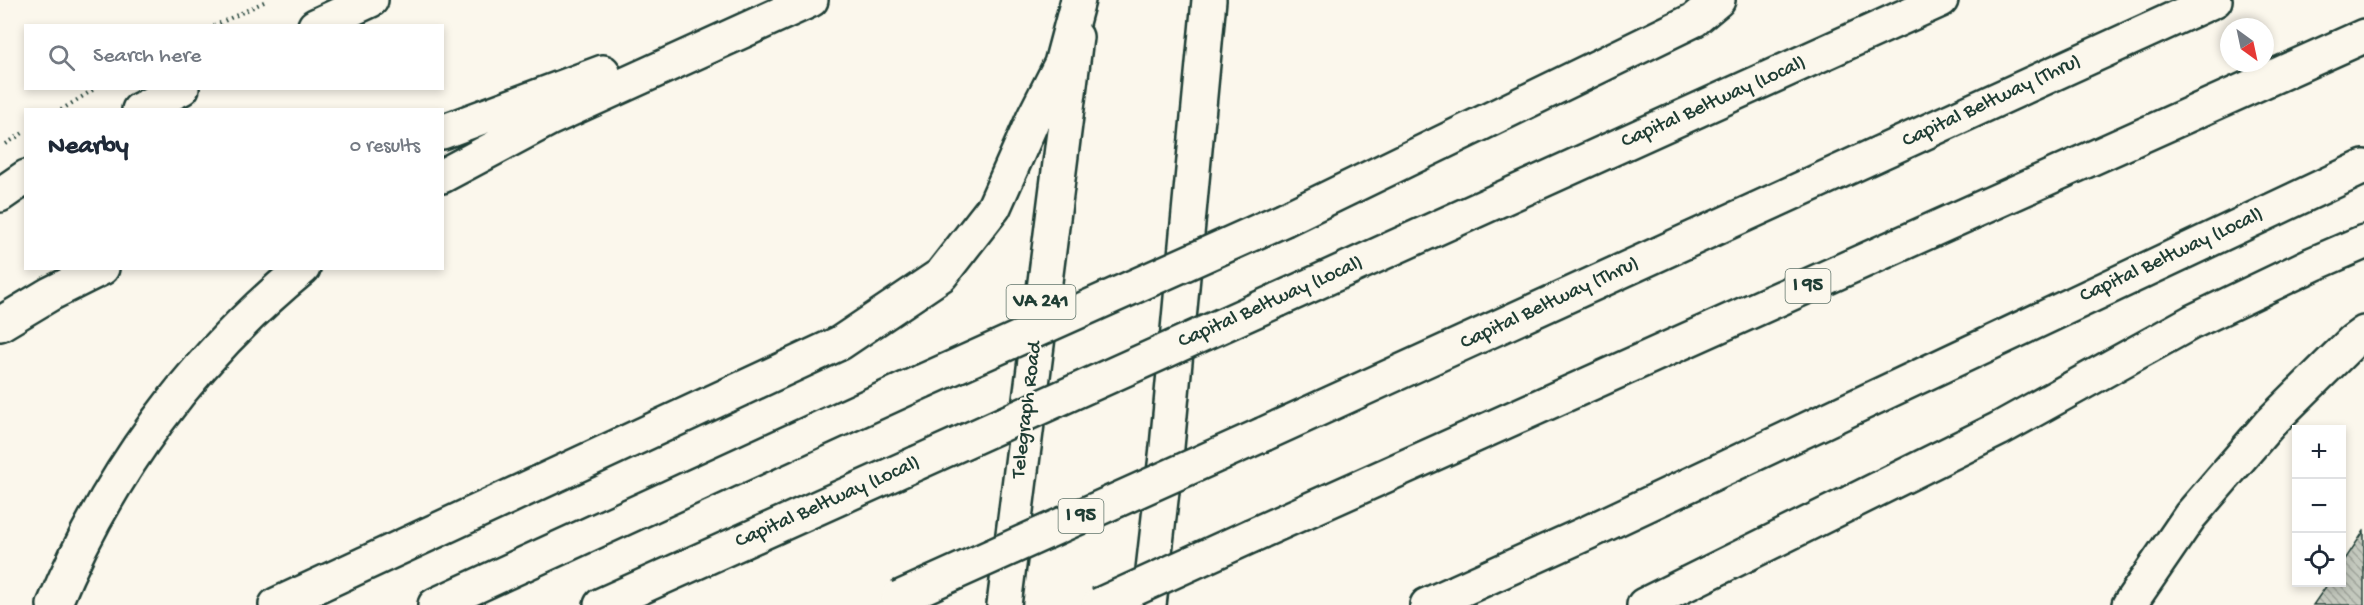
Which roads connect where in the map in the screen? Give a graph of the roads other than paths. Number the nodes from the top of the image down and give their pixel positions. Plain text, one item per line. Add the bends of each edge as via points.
1 (371, 0) edge
2 (799, 0) edge
3 (811, 0) edge
4 (1079, 0) edge
5 (1209, 0) edge
6 (1718, 0) edge
7 (1941, 0) edge
8 (2215, 0) edge
9 (319, 24) edge
10 (2364, 36) edge
11 (178, 90) edge
12 (143, 108) edge
13 (444, 131) edge
14 (2364, 168) edge
15 (444, 175) edge
16 (24, 178) edge
17 (0, 195) edge
18 (2364, 242) edge
19 (98, 270) edge
20 (301, 270) edge
21 (0, 324) edge
22 (2364, 333) edge
23 (891, 601) edge
24 (54, 605) edge
25 (276, 605) edge
26 (435, 605) edge
27 (601, 605) edge
28 (1004, 605) edge
29 (1099, 605) edge
30 (1149, 605) edge
31 (1426, 605) edge
32 (1644, 605) edge
33 (2128, 605) edge

1 - 9 main road
2 - 13 main road
3 - 15 main road via 549,119
4 - 25 main road via 1061,64 994,207 941,275 840,343
4 - 28 main road, Telegraph Road / VA 241
5 - 30 main road
6 - 26 main road, bridge via 1694,20 1285,219
7 - 27 main road, Capital Beltway (Local), bridge
8 - 23 main road, Capital Beltway (Thru) / I 95, bridge
10 - 29 main road, I 95, bridge
11 - 12 main road
14 - 31 main road, Capital Beltway (Local)
16 - 17 main road
18 - 32 main road via 2192,322 1999,429
19 - 21 main road
20 - 24 main road via 239,326 156,422 104,502
22 - 33 main road via 2270,423 2190,516

